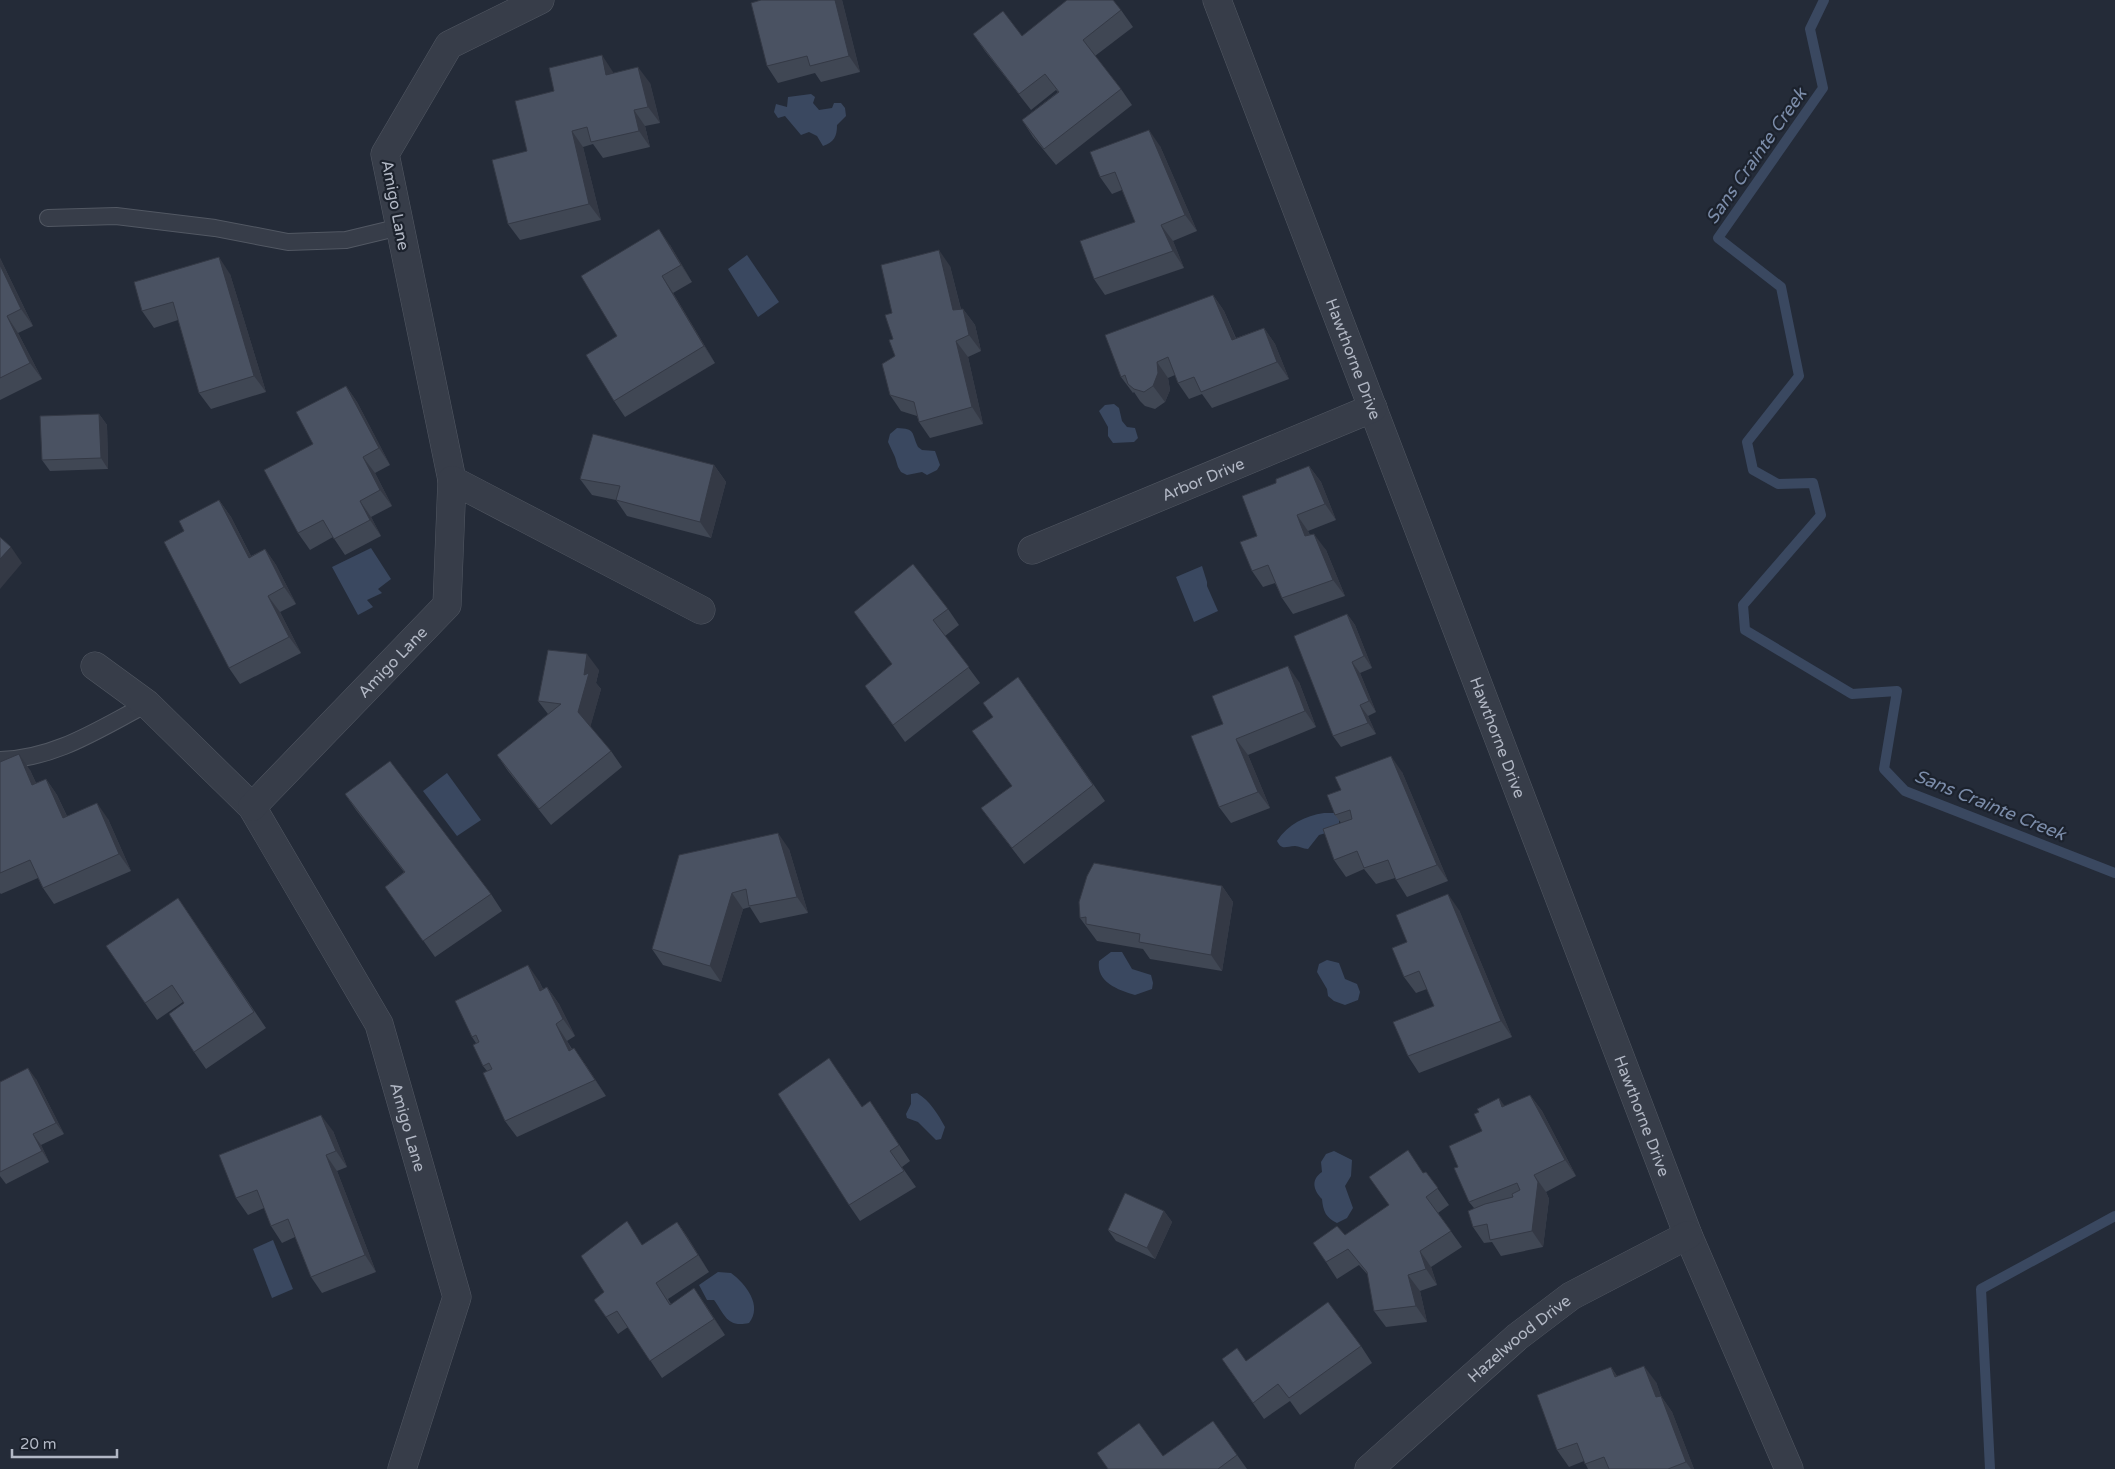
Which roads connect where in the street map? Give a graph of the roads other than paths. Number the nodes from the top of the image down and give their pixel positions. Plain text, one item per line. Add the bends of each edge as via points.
1 (540, 0) edge
2 (1217, 0) edge
3 (48, 218) dead end
4 (400, 227) junction
5 (1373, 408) junction
6 (452, 480) junction
7 (1032, 550) dead end
8 (701, 610) dead end
9 (95, 666) dead end
10 (147, 704) junction
11 (0, 760) edge
12 (252, 807) junction
13 (1688, 1235) junction
14 (402, 1469) edge
15 (1369, 1469) edge
16 (1789, 1469) edge

1 - 4 street, Amigo Lane via 449,45 385,154
2 - 5 street, Hawthorne Drive
3 - 4 lane via 116,216 215,228 288,242 346,240
4 - 6 street, Amigo Lane
5 - 7 street, Arbor Drive
5 - 13 street, Hawthorne Drive
6 - 8 street
6 - 12 street, Amigo Lane via 447,605
9 - 10 street, Amigo Lane
10 - 11 lane via 42,755
10 - 12 street, Amigo Lane
12 - 14 street, Amigo Lane via 379,1024 457,1297
13 - 15 street, Hazelwood Drive via 1571,1296 1517,1337
13 - 16 street, Hawthorne Drive

